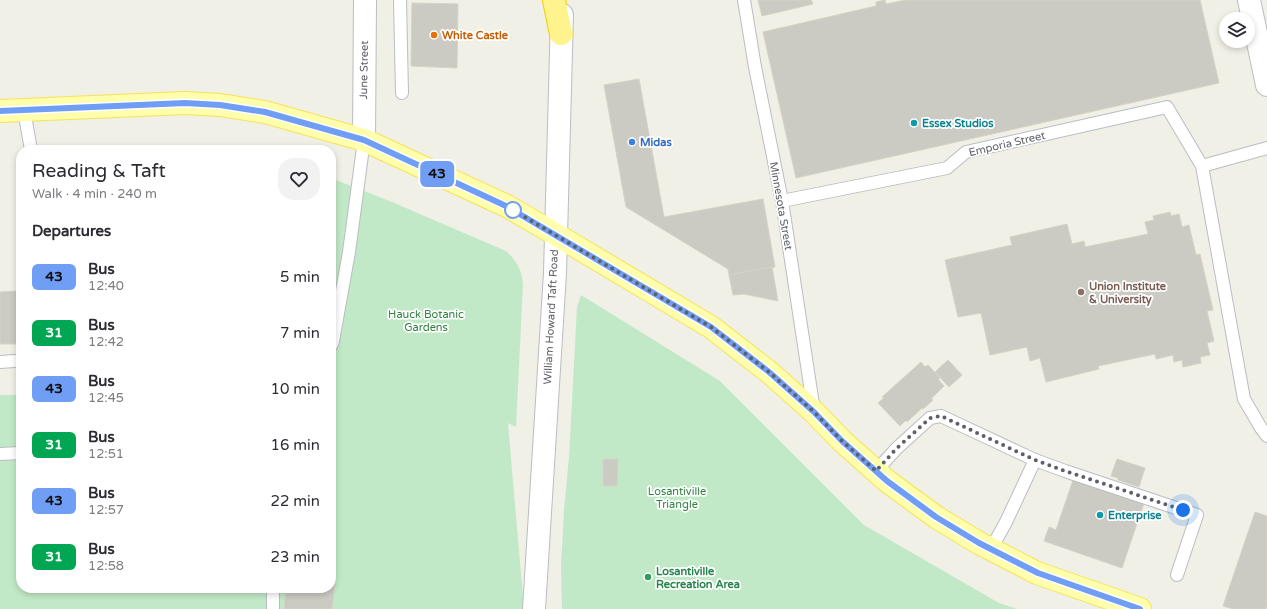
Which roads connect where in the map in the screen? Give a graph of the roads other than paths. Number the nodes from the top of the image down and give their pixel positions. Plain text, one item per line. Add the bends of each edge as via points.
1 (365, 0) edge
2 (400, 0) edge
3 (554, 0) edge
4 (562, 0) edge
5 (744, 0) edge
6 (1249, 0) edge
7 (561, 34) junction
8 (1267, 85) edge
9 (402, 93) dead end
10 (24, 110) junction
11 (0, 111) edge
12 (364, 140) junction
13 (30, 145) edge
14 (1267, 148) edge
15 (1202, 166) junction
16 (782, 201) junction
17 (555, 234) junction
18 (336, 324) edge
19 (14, 361) dead end
20 (0, 362) edge
21 (814, 412) junction
22 (1267, 436) edge
23 (16, 453) edge
24 (0, 454) edge
25 (1035, 460) junction
26 (876, 471) junction
27 (991, 549) junction
28 (1177, 575) dead end
29 (273, 593) edge
30 (273, 609) edge
31 (534, 609) edge
32 (1140, 609) edge

1 - 12 main road, June Street
2 - 9 lane
3 - 7 highway
4 - 7 main road, William Howard Taft Road
5 - 16 lane, Minnesota Street
6 - 8 main road
7 - 17 main road, William Howard Taft Road
10 - 11 main road
10 - 12 main road via 185,103 220,105 265,112
10 - 13 lane
12 - 17 main road via 506,206
12 - 18 lane
14 - 15 lane
15 - 16 lane, Emporia Street via 1167,107 966,152 947,168
15 - 22 lane via 1244,399
16 - 21 lane, Minnesota Street
17 - 21 main road via 711,327 769,372
17 - 31 main road, William Howard Taft Road via 555,273
19 - 20 lane
21 - 26 main road
23 - 24 lane
25 - 26 lane via 941,416 930,418
25 - 27 lane
25 - 28 lane via 1197,515
26 - 27 main road via 936,517
27 - 32 main road via 1038,573
29 - 30 lane

